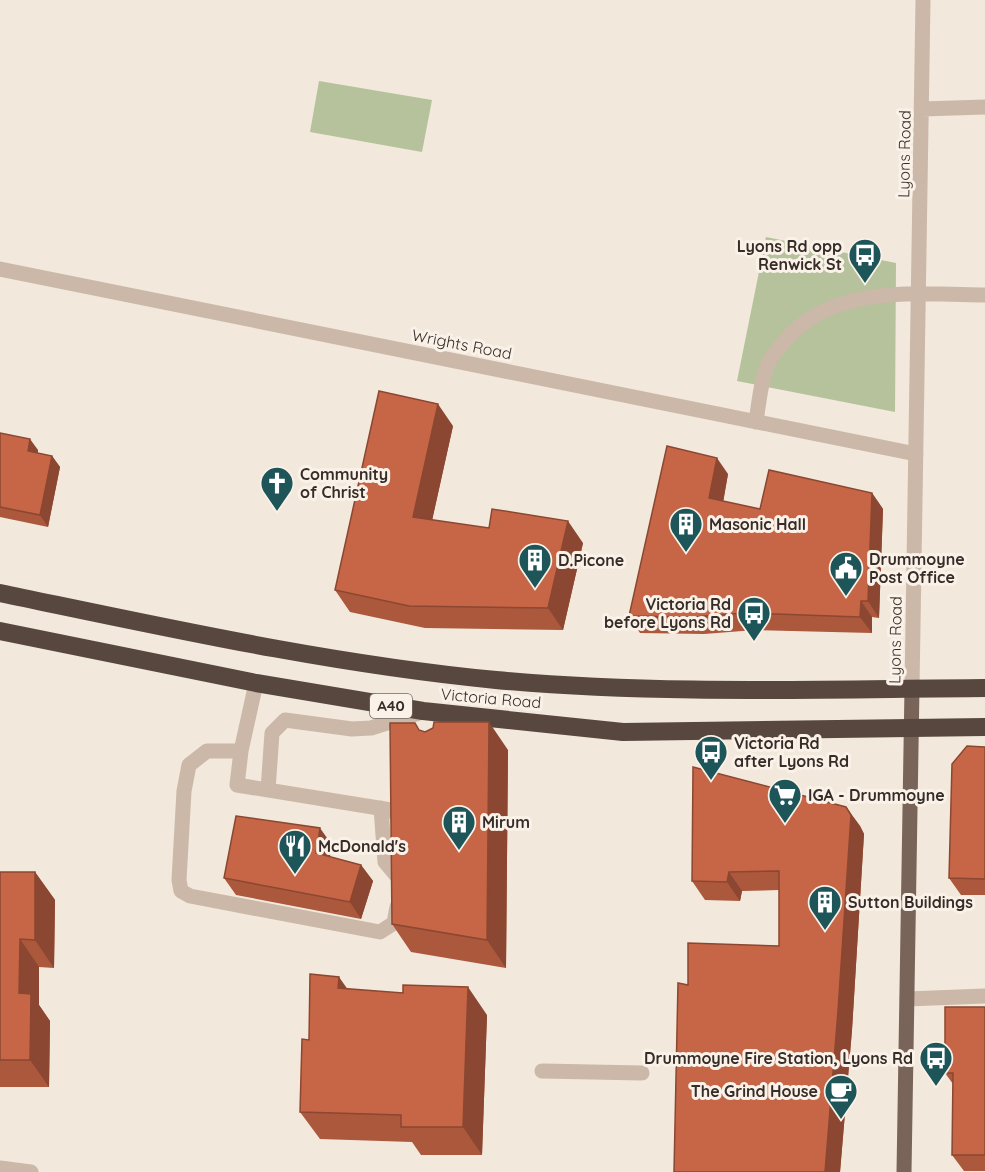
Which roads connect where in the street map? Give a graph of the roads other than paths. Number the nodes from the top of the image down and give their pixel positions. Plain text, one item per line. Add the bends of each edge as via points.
1 (923, 0) edge
2 (985, 107) edge
3 (922, 109) junction
4 (0, 268) edge
5 (919, 293) junction
6 (985, 295) edge
7 (756, 422) junction
8 (916, 454) junction
9 (0, 593) edge
10 (0, 631) edge
11 (256, 683) junction
12 (912, 688) junction
13 (985, 688) edge
14 (423, 711) junction
15 (985, 727) edge
16 (912, 728) junction
17 (241, 751) junction
18 (268, 790) junction
19 (381, 808) junction
20 (401, 881) junction
21 (985, 996) edge
22 (907, 999) junction
23 (542, 1071) dead end
24 (642, 1073) dead end
25 (0, 1168) edge
26 (31, 1172) edge
27 (904, 1172) edge

1 - 3 street, Lyons Road
2 - 3 street
3 - 5 street, Lyons Road
4 - 7 street, Wrights Road
5 - 6 street
5 - 7 street via 862,299 828,308 796,327 770,359
5 - 8 street, Lyons Road
7 - 8 street, Wrights Road
8 - 12 street, Lyons Road
9 - 12 highway, Victoria Road via 231,641 494,680 615,689
10 - 11 highway, Victoria Road / A40
11 - 14 highway, Victoria Road / A40
11 - 17 street
12 - 13 highway, Victoria Road
12 - 16 main road, Lyons Road
14 - 16 highway, Victoria Road / A40 via 445,722 623,732
14 - 18 street via 371,728 285,720 272,733
15 - 16 highway, Victoria Road / A40
16 - 22 main road, Lyons Road
17 - 18 street via 237,785
17 - 20 street via 207,751 189,765 184,791 181,891 190,896 380,932 394,923
18 - 19 street
19 - 20 street via 385,862
19 - 20 street via 397,815
21 - 22 street
22 - 27 main road, Lyons Road
23 - 24 street
25 - 26 street

